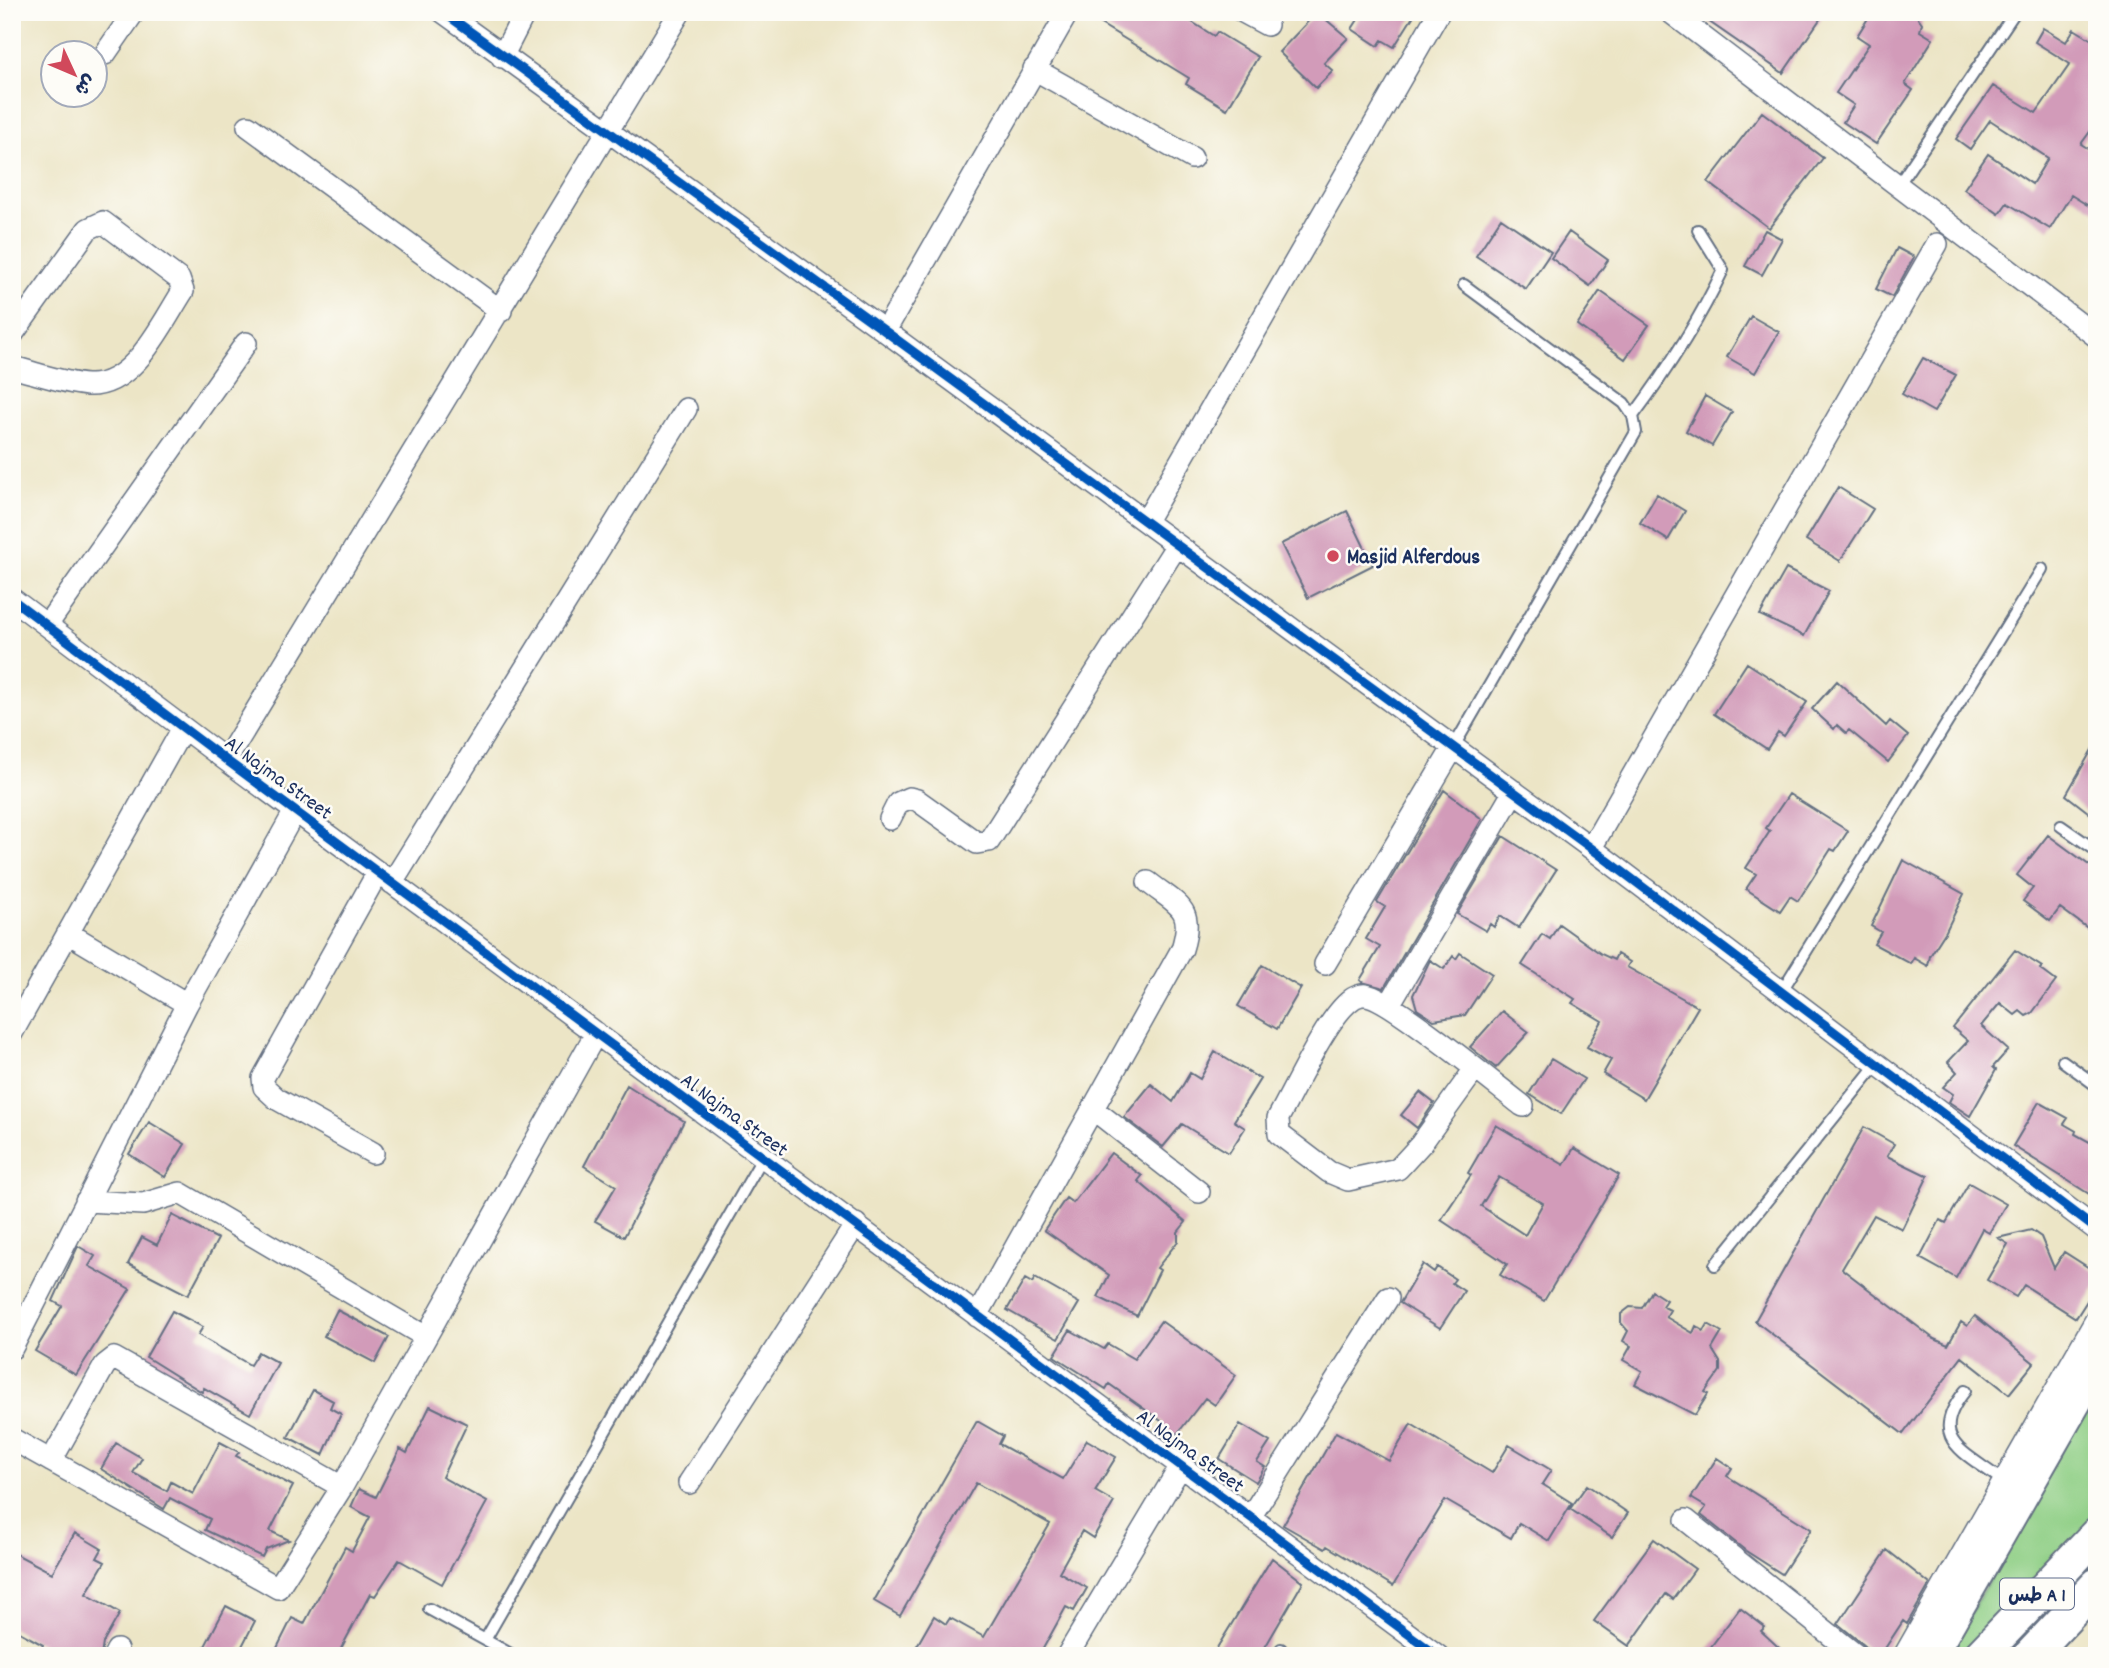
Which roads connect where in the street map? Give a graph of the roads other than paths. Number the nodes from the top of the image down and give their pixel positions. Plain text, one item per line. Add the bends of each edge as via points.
1 (134, 12) edge
2 (443, 12) edge
3 (525, 12) edge
4 (680, 12) edge
5 (1068, 12) edge
6 (1243, 12) edge
7 (1439, 12) edge
8 (1670, 12) edge
9 (2015, 12) edge
10 (1267, 26) dead end
11 (108, 50) edge
12 (502, 57) junction
13 (1034, 69) junction
14 (248, 127) dead end
15 (607, 133) junction
16 (1192, 158) dead end
17 (1899, 184) junction
18 (1699, 230) dead end
19 (1937, 244) dead end
20 (1464, 285) dead end
21 (501, 311) junction
22 (885, 331) junction
23 (12, 335) edge
24 (2097, 337) edge
25 (246, 343) dead end
26 (12, 367) edge
27 (686, 409) dead end
28 (1633, 416) junction
29 (1146, 521) junction
30 (1177, 545) junction
31 (2042, 569) dead end
32 (12, 599) edge
33 (47, 625) junction
34 (183, 728) junction
35 (1453, 748) junction
36 (226, 760) junction
37 (1514, 792) junction
38 (295, 811) junction
39 (890, 819) dead end
40 (2061, 826) dead end
41 (1591, 848) junction
42 (2097, 851) edge
43 (385, 877) junction
44 (1148, 882) dead end
45 (68, 933) junction
46 (1325, 964) dead end
47 (1781, 992) junction
48 (187, 1004) junction
49 (1389, 1005) junction
50 (12, 1033) edge
51 (596, 1033) junction
52 (2063, 1062) dead end
53 (1877, 1064) junction
54 (1475, 1069) junction
55 (2097, 1086) edge
56 (1523, 1106) dead end
57 (1093, 1109) junction
58 (373, 1153) dead end
59 (763, 1157) junction
60 (1199, 1192) dead end
61 (86, 1201) junction
62 (856, 1224) junction
63 (2097, 1230) edge
64 (1714, 1265) dead end
65 (1388, 1298) dead end
66 (977, 1316) junction
67 (2097, 1318) edge
68 (426, 1337) junction
69 (12, 1348) edge
70 (2097, 1362) edge
71 (1965, 1391) dead end
72 (12, 1439) edge
73 (51, 1461) junction
74 (1182, 1464) junction
75 (2004, 1482) junction
76 (689, 1483) dead end
77 (342, 1487) junction
78 (1251, 1516) junction
79 (1686, 1520) dead end
80 (2097, 1534) edge
81 (2097, 1585) edge
82 (429, 1609) dead end
83 (485, 1640) junction
84 (513, 1656) edge
85 (1067, 1656) edge
86 (1438, 1656) edge
87 (1857, 1656) edge
88 (1904, 1656) edge
89 (1929, 1656) edge
90 (1980, 1656) edge
91 (2030, 1656) edge

1 - 11 street
2 - 12 street
3 - 12 street
4 - 15 street
5 - 13 street
6 - 10 street
7 - 29 street
8 - 17 street
9 - 17 lane
12 - 15 street
13 - 16 street
13 - 22 street
14 - 21 street
15 - 21 street
15 - 22 street
17 - 24 street
18 - 28 lane via 1723,270 1670,367
19 - 41 street
20 - 28 lane via 1624,403
21 - 36 street
22 - 29 street
23 - 26 street via 88,229 97,223 103,222 179,279 183,291 130,369 112,383 87,385
25 - 33 street
27 - 43 street
28 - 35 lane via 1636,432
29 - 30 street
30 - 35 street
30 - 39 street via 989,841 977,843 909,798 898,803
31 - 47 lane
32 - 33 street, Al Najma Street
33 - 34 street, Al Najma Street
34 - 36 street, Al Najma Street
34 - 45 street
35 - 37 street
35 - 46 street
36 - 38 street, Al Najma Street
37 - 41 street
37 - 49 street
38 - 43 street, Al Najma Street
38 - 48 street
40 - 42 lane
41 - 47 street
43 - 51 street, Al Najma Street
43 - 58 street via 263,1078 264,1087 277,1099
44 - 57 street via 1185,912 1189,921 1186,934
45 - 48 street
45 - 50 street
47 - 53 street
48 - 61 street
49 - 54 street
49 - 54 street via 1366,995 1353,998 1337,1014 1278,1118 1279,1134 1285,1141 1348,1180 1398,1169
51 - 59 street, Al Najma Street
51 - 68 street
52 - 55 lane
53 - 63 street
53 - 64 lane
54 - 56 street
57 - 60 street
57 - 66 street
59 - 62 street, Al Najma Street
59 - 83 lane
61 - 68 street via 143,1203 180,1193
61 - 69 street
62 - 66 street, Al Najma Street
62 - 76 street
65 - 78 street
66 - 74 street, Al Najma Street
67 - 75 street
68 - 77 street
70 - 89 highway
71 - 75 lane via 1946,1423 1950,1440
72 - 73 street
73 - 77 street via 278,1588
73 - 77 street via 105,1365 114,1358
74 - 78 street, Al Najma Street
74 - 85 street
75 - 88 street
78 - 86 street, Al Najma Street
79 - 87 street
80 - 90 highway, طس A 1
81 - 91 highway
82 - 83 lane
83 - 84 lane

